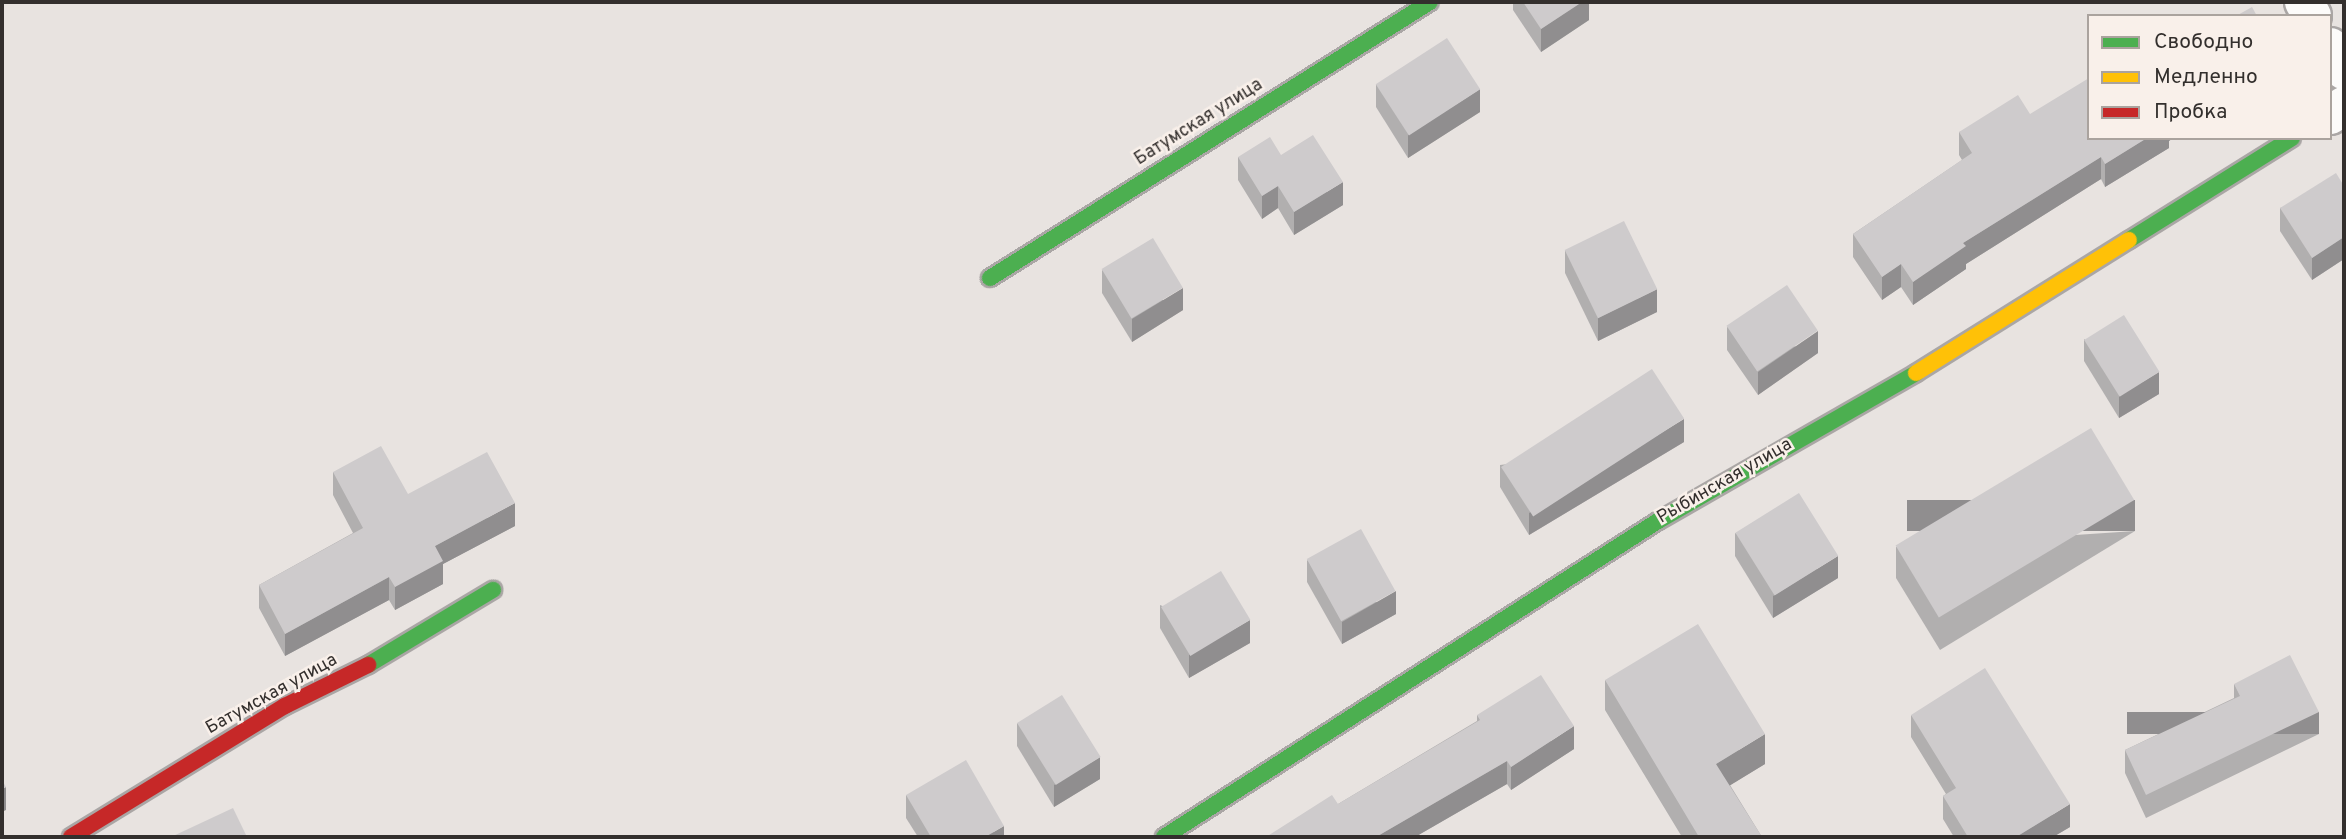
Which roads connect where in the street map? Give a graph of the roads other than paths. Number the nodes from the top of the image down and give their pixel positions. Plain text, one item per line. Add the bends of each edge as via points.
1 (1430, 2) edge
2 (2332, 50) edge
3 (2344, 70) edge
4 (2289, 140) edge
5 (990, 278) dead end
6 (493, 590) dead end
7 (71, 837) edge
8 (1164, 837) edge

1 - 5 street, Батумская улица
2 - 3 street
4 - 8 street, Рыбинская улица via 1868,403 1658,521
6 - 7 street, Батумская улица via 385,656 285,706

